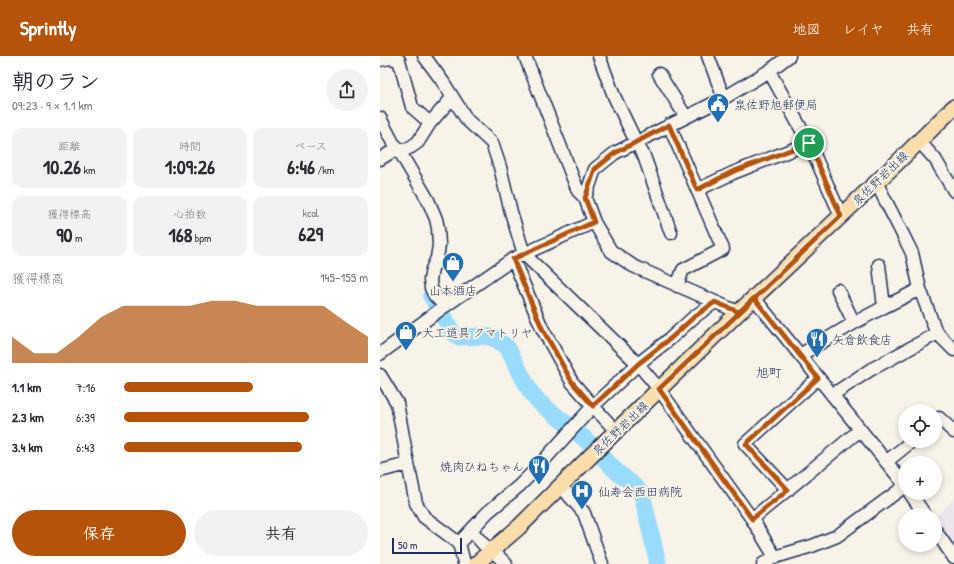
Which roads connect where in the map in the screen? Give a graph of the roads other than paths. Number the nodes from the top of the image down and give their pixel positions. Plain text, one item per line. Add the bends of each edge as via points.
1 (424, 56) edge
2 (525, 56) edge
3 (599, 56) edge
4 (708, 56) edge
5 (789, 56) edge
6 (380, 60) edge
7 (769, 71) junction
8 (659, 74) dead end
9 (452, 98) junction
10 (724, 98) junction
11 (954, 107) edge
12 (686, 117) junction
13 (380, 118) edge
14 (430, 123) junction
15 (669, 125) junction
16 (919, 141) junction
17 (636, 142) junction
18 (809, 143) junction
19 (393, 153) edge
20 (876, 182) junction
21 (697, 190) junction
22 (954, 191) edge
23 (585, 198) junction
24 (841, 216) junction
25 (594, 222) junction
26 (671, 233) dead end
27 (518, 256) junction
28 (879, 265) dead end
29 (677, 286) junction
30 (920, 289) junction
31 (838, 290) dead end
32 (754, 298) junction
33 (715, 302) junction
34 (884, 307) junction
35 (442, 309) junction
36 (739, 312) junction
37 (854, 323) junction
38 (938, 334) junction
39 (954, 350) edge
40 (380, 354) edge
41 (800, 355) junction
42 (638, 364) junction
43 (380, 375) edge
44 (818, 378) junction
45 (659, 389) junction
46 (832, 395) junction
47 (593, 406) junction
48 (942, 421) edge
49 (860, 430) junction
50 (616, 431) junction
51 (954, 432) edge
52 (903, 448) edge
53 (886, 462) junction
54 (408, 464) junction
55 (380, 471) edge
56 (898, 477) edge
57 (558, 488) junction
58 (788, 490) junction
59 (898, 491) edge
60 (752, 519) junction
61 (469, 532) junction
62 (942, 540) edge
63 (459, 543) junction
64 (492, 550) junction
65 (775, 557) junction
66 (954, 558) edge
67 (466, 564) edge
68 (476, 564) edge
69 (506, 564) edge
70 (602, 564) edge
71 (763, 564) edge

1 - 9 street
2 - 23 street via 578,191
3 - 17 street via 614,96
4 - 10 street
5 - 7 street
6 - 14 street via 398,60 412,107
7 - 10 street
7 - 18 street
8 - 12 street
9 - 14 street
9 - 27 street via 467,120 492,144 511,212
10 - 12 street
11 - 16 main road, 泉佐野岩出線
12 - 15 street
13 - 19 street via 393,144
14 - 19 street via 418,142
15 - 17 street
15 - 21 street
16 - 20 main road, 泉佐野岩出線
16 - 22 street via 935,159
17 - 23 street via 615,153 595,169
17 - 26 street via 644,156
18 - 21 street via 732,172
18 - 24 street
19 - 35 street via 428,200 436,219 439,245 430,280 431,288
20 - 24 main road, 泉佐野岩出線
20 - 30 street via 912,254
21 - 29 street via 723,249 683,270
23 - 25 street
24 - 32 main road, 泉佐野岩出線
25 - 27 street
25 - 29 street via 617,254 633,266
27 - 35 street
27 - 42 street
27 - 47 street via 542,328 572,382
28 - 34 street
29 - 33 street
30 - 34 street
30 - 38 street
31 - 37 street
32 - 36 main road, 泉佐野岩出線
32 - 41 street
33 - 36 street
33 - 42 street
34 - 37 street
35 - 40 street
36 - 45 main road, 泉佐野岩出線
37 - 41 street
38 - 39 street
38 - 46 street via 870,370
41 - 44 street
42 - 45 street
42 - 47 street
43 - 54 street via 397,403
44 - 46 street
44 - 58 street via 746,444
45 - 50 main road, 泉佐野岩出線
45 - 60 street
46 - 49 street
47 - 50 street
47 - 61 street via 536,469
48 - 51 street
49 - 53 street
49 - 58 street
50 - 57 main road, 泉佐野岩出線
52 - 53 street
53 - 56 street
54 - 55 street
54 - 63 street via 416,503 424,517
57 - 64 main road, 泉佐野岩出線
57 - 70 street via 566,492 584,513
58 - 60 street
59 - 65 street via 837,536
60 - 65 street
61 - 63 street
61 - 64 street
62 - 66 street
63 - 67 street
64 - 68 main road, 泉佐野岩出線
64 - 69 street
65 - 71 street

